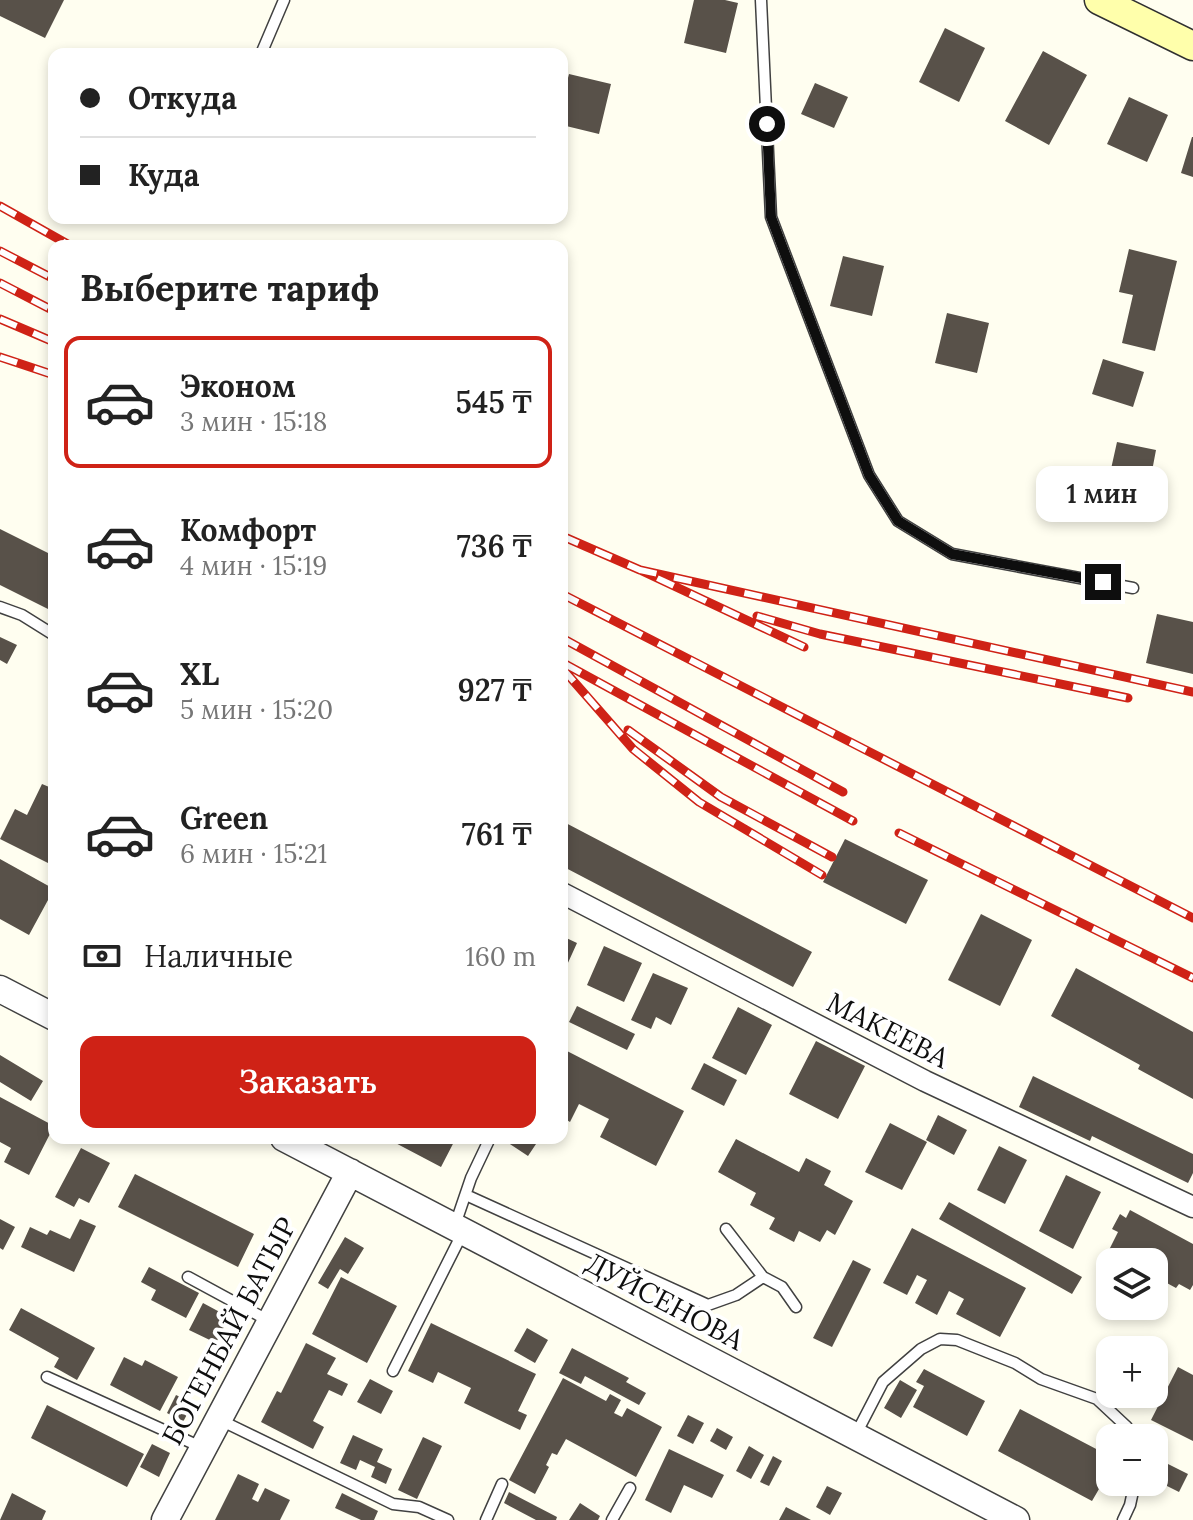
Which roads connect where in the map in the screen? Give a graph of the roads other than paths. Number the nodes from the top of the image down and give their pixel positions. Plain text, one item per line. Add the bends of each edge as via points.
1 (284, 0) edge
2 (761, 0) edge
3 (1099, 0) edge
4 (1193, 46) edge
5 (264, 48) edge
6 (1133, 588) dead end
7 (0, 607) edge
8 (48, 631) edge
9 (568, 896) edge
10 (1, 991) edge
11 (48, 1014) edge
12 (487, 1144) edge
13 (316, 1145) edge
14 (350, 1172) junction
15 (466, 1195) junction
16 (1193, 1207) edge
17 (459, 1229) junction
18 (726, 1229) dead end
19 (188, 1277) dead end
20 (763, 1277) junction
21 (796, 1307) dead end
22 (271, 1322) junction
23 (393, 1371) dead end
24 (47, 1377) dead end
25 (218, 1419) junction
26 (1124, 1424) edge
27 (855, 1436) junction
28 (203, 1447) junction
29 (502, 1484) dead end
30 (630, 1488) dead end
31 (1132, 1496) edge
32 (165, 1520) edge
33 (448, 1520) edge
34 (486, 1520) edge
35 (612, 1520) edge
36 (1016, 1520) edge
37 (1123, 1520) edge

1 - 5 lane
2 - 6 lane via 771,217 869,475 898,521 952,554
3 - 4 main road
7 - 8 lane
9 - 16 street, МАКЕЕВА via 925,1081
10 - 11 street
12 - 15 lane
13 - 14 street, ДУЙСЕНОВА
14 - 17 street, ДУЙСЕНОВА
14 - 22 street, БОГЕНБАЙ БАТЫР
15 - 17 lane
15 - 20 lane via 708,1305
17 - 23 lane
17 - 27 street, ДУЙСЕНОВА
18 - 20 lane
19 - 22 lane
20 - 21 lane via 782,1287
22 - 25 street, БОГЕНБАЙ БАТЫР
24 - 28 lane
25 - 28 street, БОГЕНБАЙ БАТЫР
25 - 33 lane via 393,1504 419,1507
26 - 27 lane via 1097,1399 957,1340 940,1339 883,1382
27 - 36 street, ДУЙСЕНОВА
28 - 32 street, БОГЕНБАЙ БАТЫР
29 - 34 lane
30 - 35 lane
31 - 37 lane

